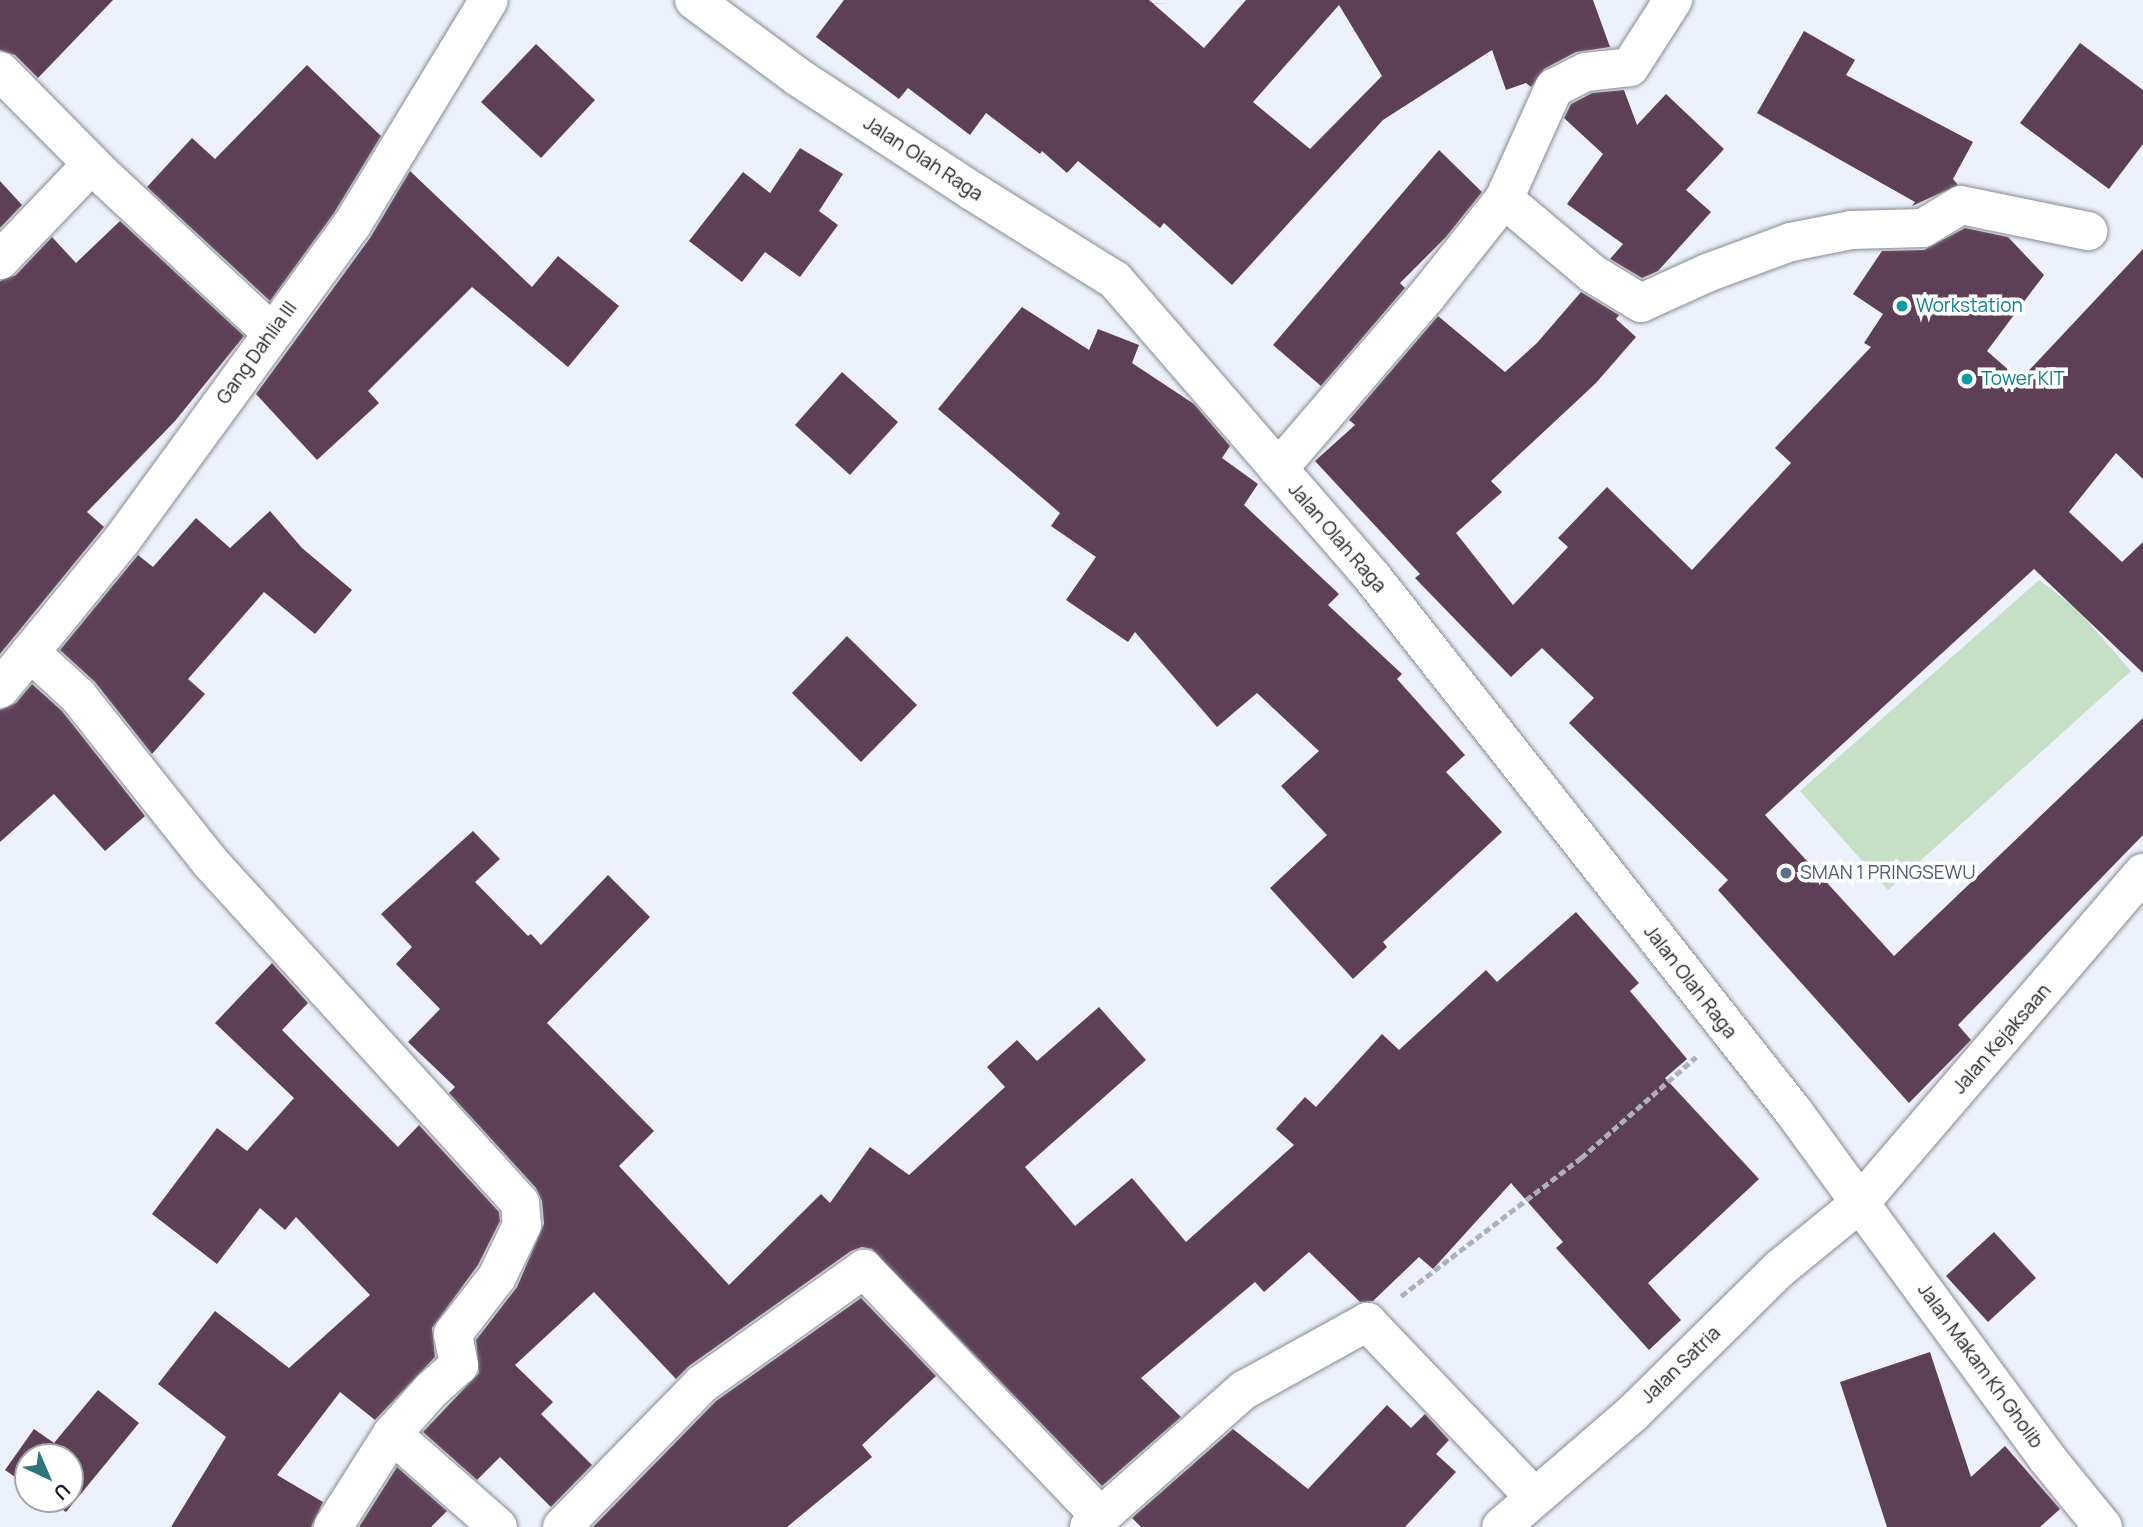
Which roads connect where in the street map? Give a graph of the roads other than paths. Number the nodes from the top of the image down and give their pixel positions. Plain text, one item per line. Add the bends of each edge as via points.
1 (489, 0) edge
2 (694, 0) edge
3 (1674, 0) edge
4 (0, 71) edge
5 (92, 164) junction
6 (1504, 199) junction
7 (2088, 231) dead end
8 (0, 260) edge
9 (271, 332) junction
10 (1278, 469) junction
11 (30, 652) junction
12 (0, 689) edge
13 (2143, 873) edge
14 (1860, 1203) junction
15 (392, 1434) junction
16 (1534, 1497) junction
17 (1094, 1521) edge
18 (332, 1527) edge
19 (498, 1527) edge
20 (562, 1527) edge
21 (1501, 1527) edge
22 (2103, 1527) edge

1 - 9 street, Gang Dahlia III via 352,225
2 - 10 street, Jalan Olah Raga via 798,77 1115,280
3 - 6 street via 1630,67 1587,72 1554,88
4 - 5 street
5 - 8 street
5 - 9 street
6 - 7 street via 1593,274 1642,303 1791,242 1851,230 1923,228 1961,205
6 - 10 street
9 - 11 street, Gang Dahlia III via 122,540
10 - 14 street, Jalan Olah Raga via 1381,588 1557,809
11 - 12 street, Gang Dahlia III
11 - 15 street via 78,696 210,862 520,1203 522,1226 497,1277 453,1334 459,1365
13 - 14 street, Jalan Kejaksaan
14 - 16 street, Jalan Satria via 1779,1269 1633,1413
14 - 22 street, Jalan Makam Kh Gholib
15 - 18 street
15 - 19 street
16 - 17 street via 1367,1322 1244,1390
16 - 21 street, Jalan Satria
17 - 20 street via 864,1269 702,1384

